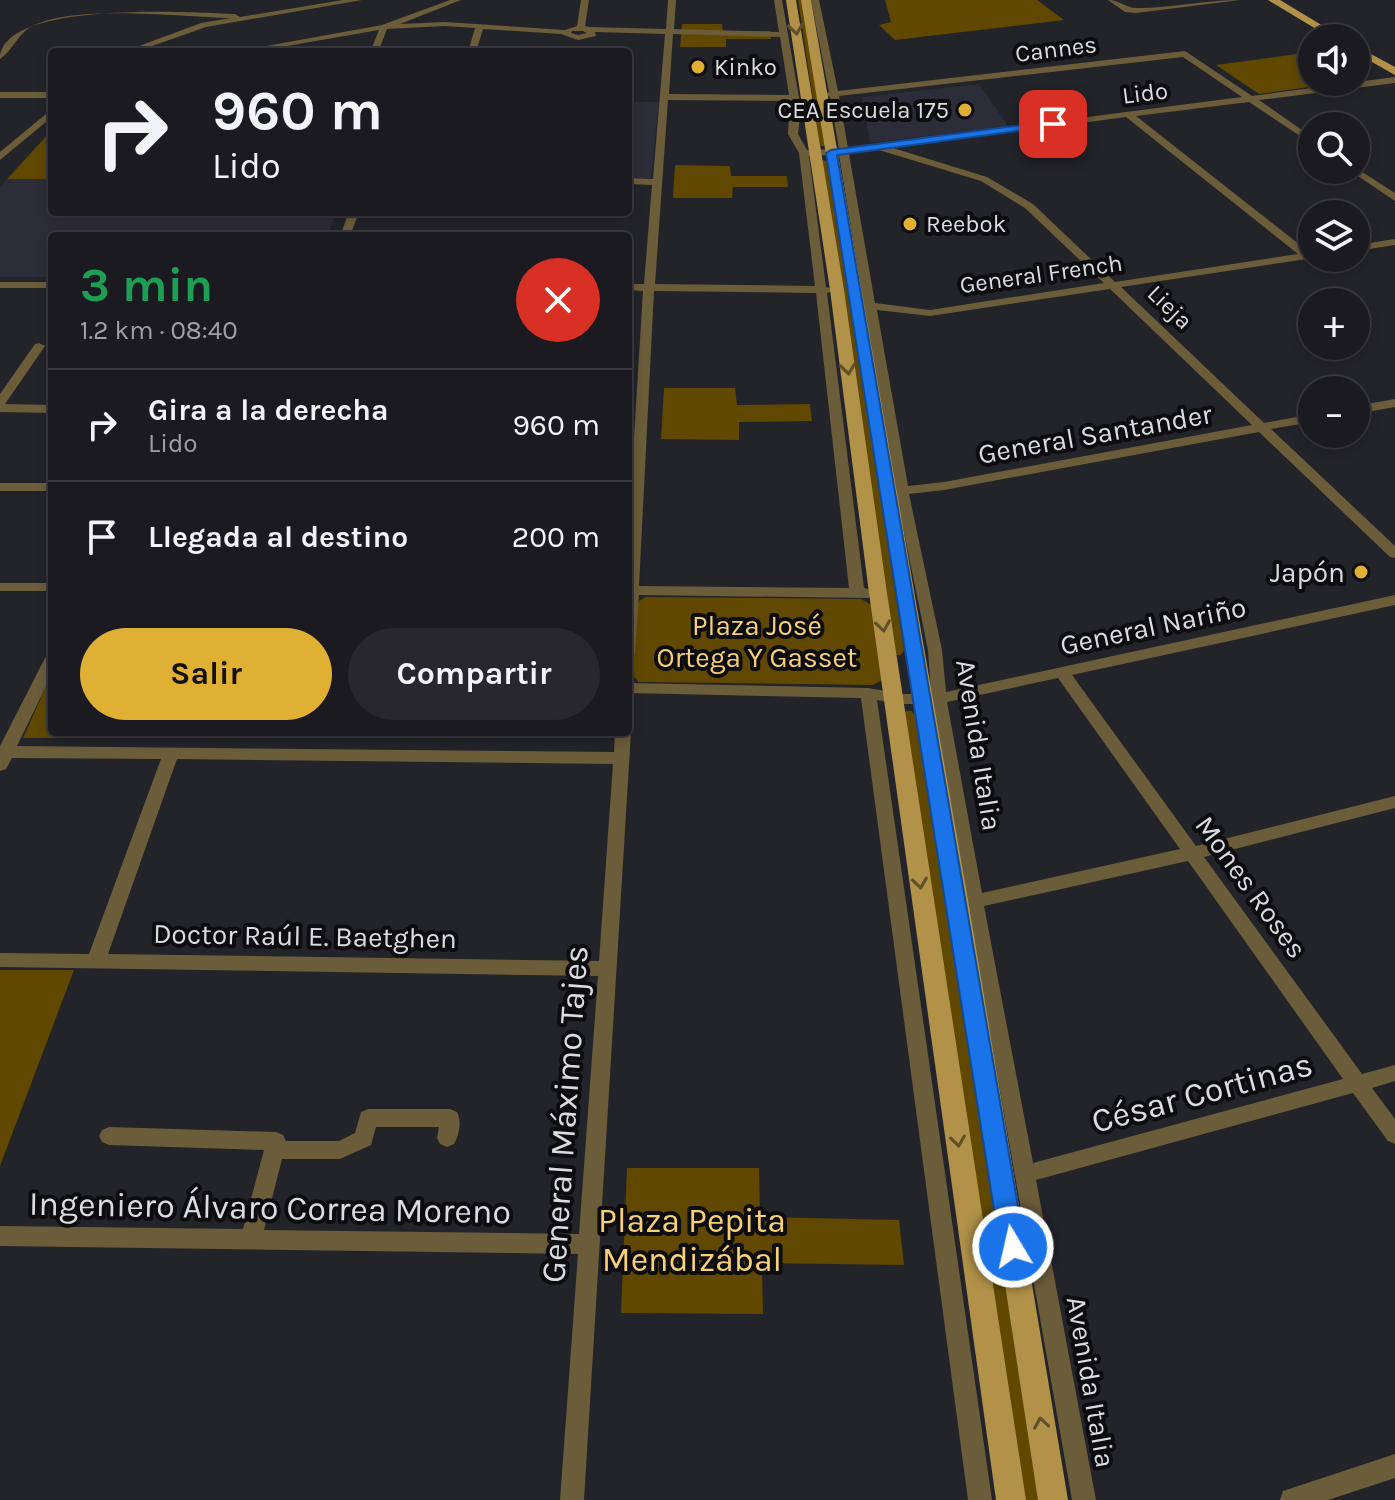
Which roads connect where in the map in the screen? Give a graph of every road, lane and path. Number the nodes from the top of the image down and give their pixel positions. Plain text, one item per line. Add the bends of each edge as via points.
1 (342, 0) edge
2 (358, 0) edge
3 (457, 0) edge
4 (585, 0) edge
5 (672, 0) edge
6 (778, 0) edge
7 (791, 0) edge
8 (806, 0) edge
9 (815, 0) edge
10 (1112, 0) edge
11 (1236, 0) edge
12 (1273, 0) edge
13 (236, 17) junction
14 (415, 17) junction
15 (429, 24) junction
16 (1314, 24) edge
17 (384, 27) junction
18 (480, 27) junction
19 (581, 27) junction
20 (565, 32) junction
21 (591, 32) junction
22 (669, 33) junction
23 (783, 35) junction
24 (578, 38) junction
25 (127, 48) edge
26 (137, 48) edge
27 (261, 48) edge
28 (376, 48) edge
29 (473, 48) edge
30 (577, 48) edge
31 (0, 56) edge
32 (1370, 57) edge
33 (1395, 72) edge
34 (1395, 80) edge
35 (0, 95) edge
36 (48, 95) edge
37 (834, 95) junction
38 (822, 96) junction
39 (665, 97) junction
40 (794, 98) junction
41 (1251, 100) junction
42 (48, 115) edge
43 (1129, 115) junction
44 (48, 125) edge
45 (1298, 132) edge
46 (880, 147) junction
47 (824, 152) junction
48 (0, 157) edge
49 (0, 166) edge
50 (632, 181) edge
51 (1370, 181) edge
52 (657, 182) junction
53 (1395, 198) edge
54 (1395, 242) edge
55 (1377, 245) junction
56 (1370, 246) edge
57 (1298, 247) edge
58 (1298, 258) edge
59 (1395, 259) edge
60 (0, 285) edge
61 (48, 285) edge
62 (1115, 286) junction
63 (632, 287) edge
64 (649, 287) junction
65 (830, 290) junction
66 (871, 306) junction
67 (39, 346) dead end
68 (1395, 403) edge
69 (0, 406) edge
70 (1370, 407) edge
71 (48, 409) edge
72 (632, 413) edge
73 (643, 413) junction
74 (1298, 421) edge
75 (1263, 427) junction
76 (0, 487) edge
77 (48, 487) edge
78 (894, 489) junction
79 (632, 492) edge
80 (1395, 554) edge
81 (0, 587) edge
82 (48, 587) edge
83 (632, 590) edge
84 (868, 593) junction
85 (1395, 600) edge
86 (48, 666) edge
87 (890, 669) junction
88 (917, 669) junction
89 (1062, 672) junction
90 (632, 688) edge
91 (868, 693) junction
92 (893, 698) junction
93 (931, 700) junction
94 (623, 736) edge
95 (172, 752) junction
96 (2, 756) edge
97 (621, 758) junction
98 (1395, 802) edge
99 (1193, 853) junction
100 (977, 901) junction
101 (0, 960) edge
102 (96, 961) junction
103 (609, 969) junction
104 (1395, 1073) edge
105 (1358, 1083) junction
106 (1395, 1135) edge
107 (109, 1136) dead end
108 (447, 1138) dead end
109 (274, 1150) junction
110 (1025, 1174) junction
111 (0, 1236) edge
112 (251, 1240) junction
113 (586, 1244) junction
114 (947, 1259) junction
115 (976, 1260) junction
116 (1395, 1466) edge
117 (572, 1500) edge
118 (980, 1500) edge
119 (1011, 1500) edge
120 (1053, 1500) edge
121 (1084, 1500) edge
122 (1292, 1500) edge

1 - 13 street
2 - 13 street
3 - 14 street
4 - 19 street
5 - 22 street
6 - 23 street, Avenida Italia
7 -> 47 main road, Avenida Italia
8 - 38 main road, Avenida Italia
9 - 37 street, Avenida Italia
10 - 11 street via 1139,11
12 - 16 main road
13 - 25 street
13 - 26 street
13 - 31 street via 80,14 29,24
14 - 15 street
14 - 17 street
15 - 17 street
15 - 18 street
17 - 27 street
17 - 28 street
18 - 20 street
18 - 29 street
19 - 20 street
19 - 21 street
20 - 24 street
21 - 22 street
21 - 24 street
22 - 23 street
22 - 39 street
23 - 40 street, Avenida Italia
24 - 30 street
32 - 33 main road
34 - 41 street, Lido
35 - 36 street
37 - 38 street, Cannes
37 - 41 street, Cannes via 1185,54
37 - 47 street, Avenida Italia
38 - 47 main road, Avenida Italia
39 - 40 street
39 - 52 street
40 - 47 street, Avenida Italia via 793,134
41 - 43 street, Lido
41 - 45 street
42 - 48 street
43 - 46 street, Lido
43 - 57 street
44 - 49 street
46 - 47 street, Lido
46 - 62 street, Lieja via 1004,190 1043,218
47 - 65 main road, Avenida Italia
47 - 66 street, Avenida Italia
47 - 78 main road, Avenida Italia
50 - 52 street
51 - 53 street
52 - 64 street
54 - 55 street
55 - 56 street
55 - 59 street
58 - 62 street, General French
60 - 61 street
62 - 66 street, General French via 930,313
62 - 75 street, Lieja
63 - 64 street
64 - 65 street
64 - 73 street
65 - 84 main road, Avenida Italia
66 - 78 street, Avenida Italia
67 - 69 street
68 - 70 street
69 - 71 street
72 - 73 street
73 - 79 street
74 - 75 street, General Santander
75 - 78 street, General Santander via 944,486
75 - 80 street, Lieja
76 - 77 street
78 - 88 main road, Avenida Italia
78 - 93 street, Avenida Italia via 935,650
81 - 82 street
83 - 84 street
84 -> 87 main road, Avenida Italia
85 - 89 street, General Nariño
86 - 96 street
87 - 88 street, Avenida Italia
87 - 92 main road, Avenida Italia
88 - 93 main road, Avenida Italia
89 - 93 street, General Nariño
89 - 99 street, Mones Roses
90 - 91 street, General Nariño
91 - 92 street, General Nariño
91 - 114 street
92 - 93 street, General Nariño
92 -> 115 main road, Avenida Italia
93 - 100 street, Avenida Italia
120 -> 93 main road, Avenida Italia
94 - 97 street, General Máximo Tajes
95 - 96 street
95 - 97 street
95 - 102 street
97 - 103 street, General Máximo Tajes
98 - 99 street
99 - 100 street
99 - 105 street, Mones Roses
100 - 110 street, Avenida Italia
101 - 102 street, Doctor Raúl E. Baetghen
102 - 103 street, Doctor Raúl E. Baetghen
103 - 113 street, General Máximo Tajes
104 - 105 street, César Cortinas
105 - 106 street, Mones Roses
105 - 110 street, César Cortinas
107 - 109 street via 276,1141
108 - 109 street via 450,1118 368,1118 364,1139 340,1150
109 - 112 street
110 - 121 street, Avenida Italia
111 - 112 street, Ingeniero Álvaro Correa Moreno
112 - 113 street, Ingeniero Álvaro Correa Moreno
113 - 117 street, General Máximo Tajes
114 - 115 street
114 - 118 street
115 - 119 main road, Avenida Italia
116 - 122 street

